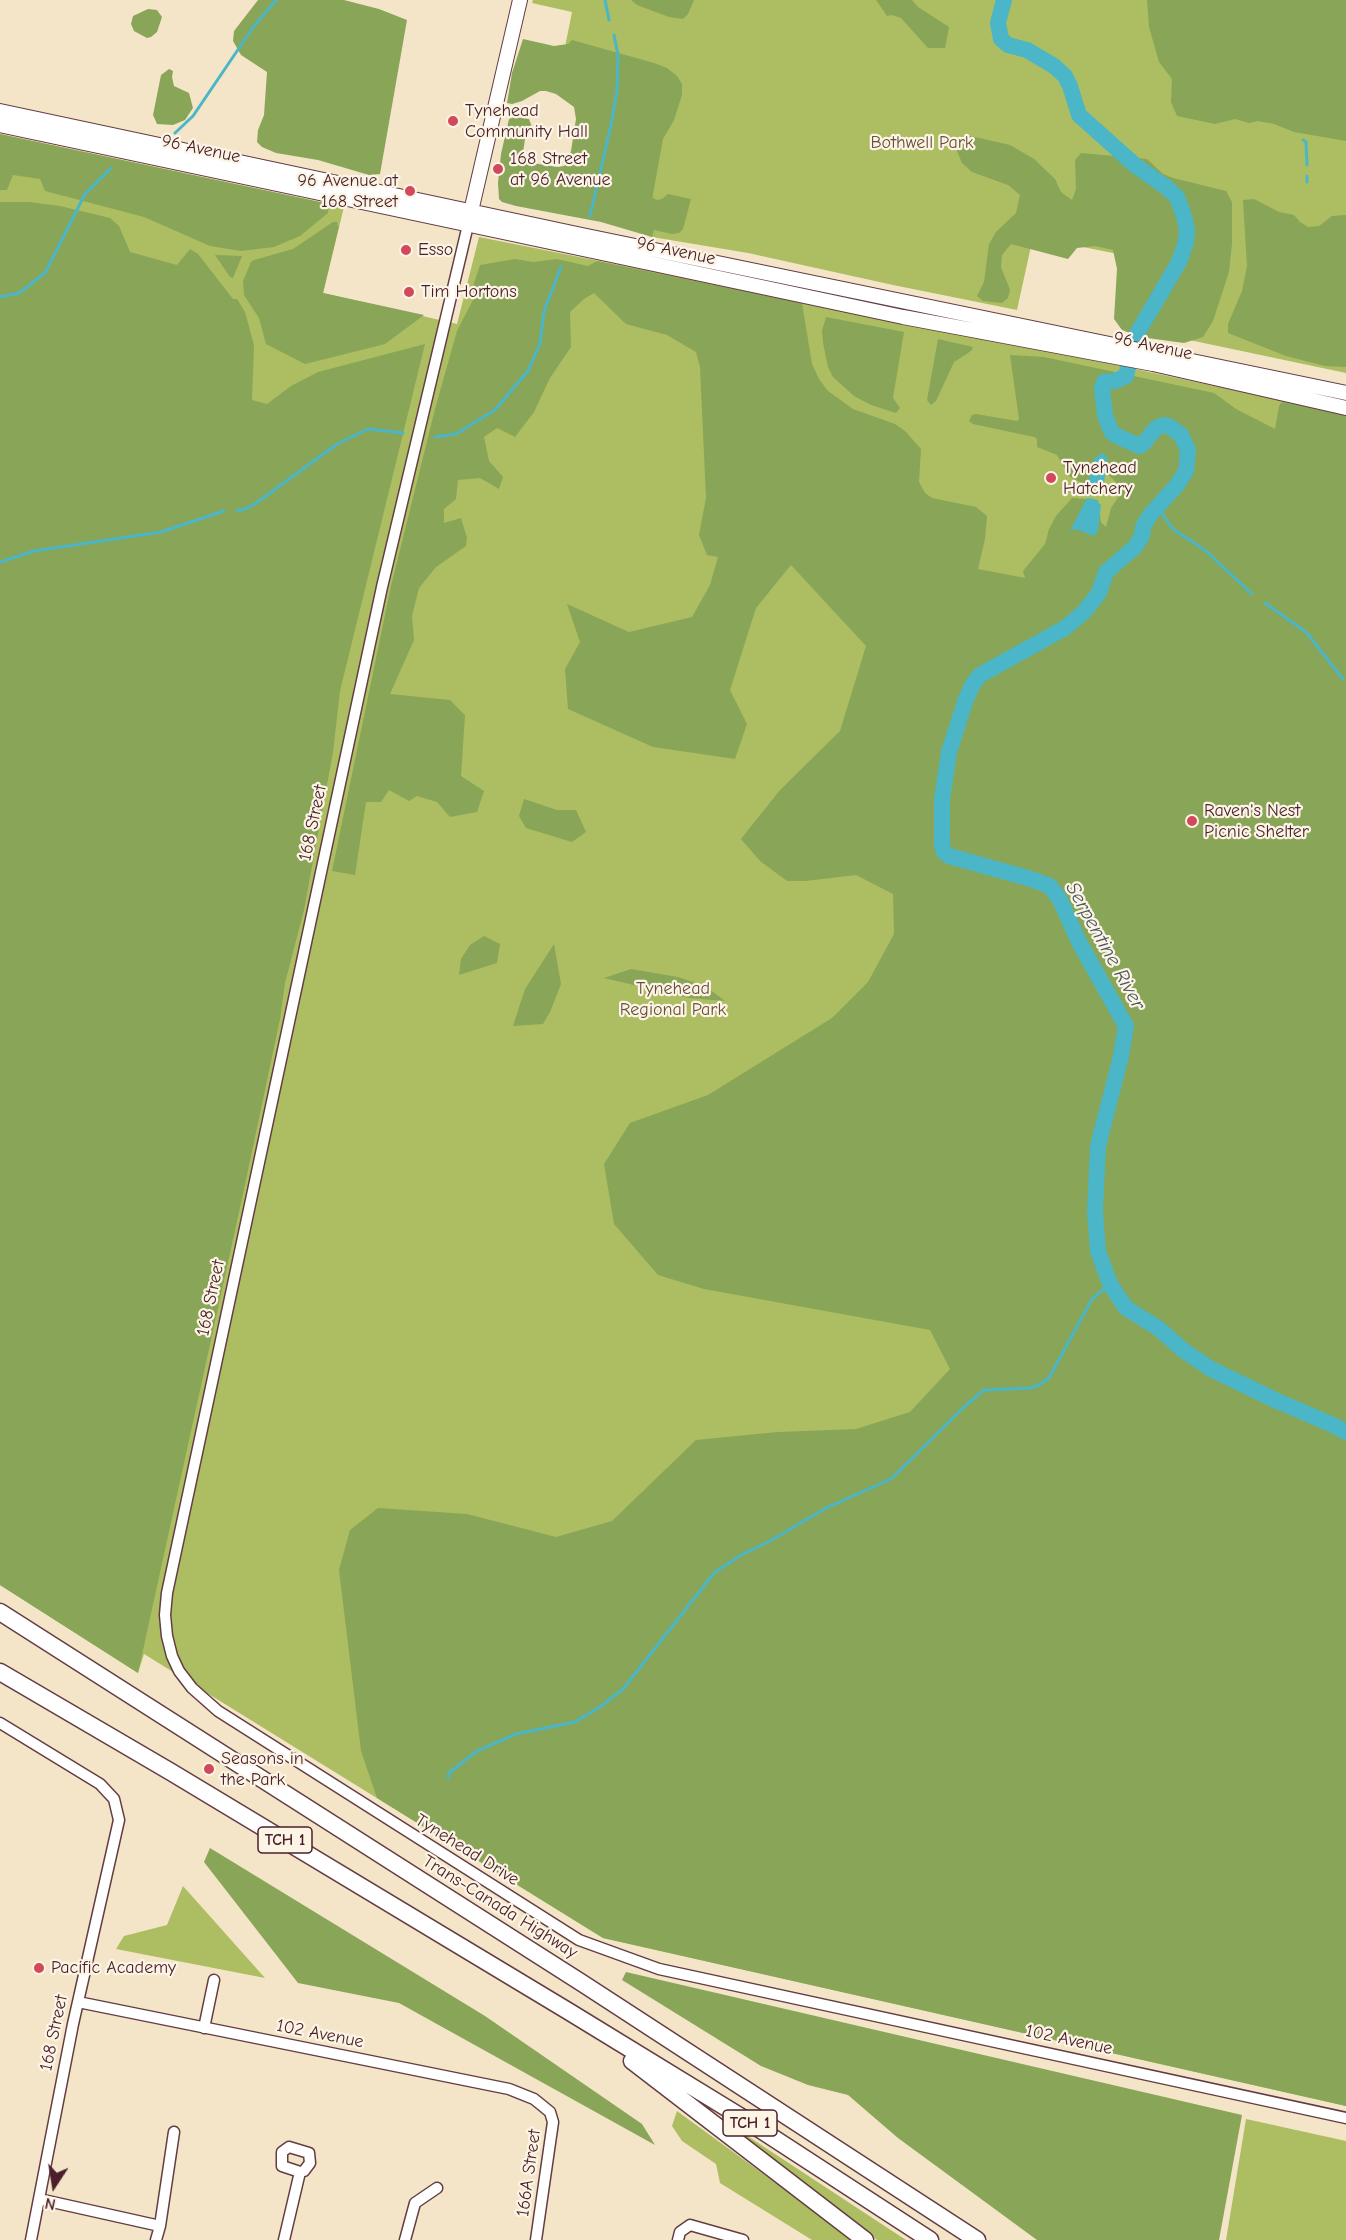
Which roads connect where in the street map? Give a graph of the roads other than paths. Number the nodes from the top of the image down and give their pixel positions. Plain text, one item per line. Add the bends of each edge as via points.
1 (520, 0) edge
2 (0, 111) edge
3 (0, 125) edge
4 (470, 218) junction
5 (1154, 359) junction
6 (1346, 393) edge
7 (1346, 408) edge
8 (0, 1612) edge
9 (172, 1656) joint
10 (0, 1672) edge
11 (0, 1723) edge
12 (214, 1980) dead end
13 (785, 1995) joint
14 (78, 2002) junction
15 (568, 2011) junction
16 (204, 2028) junction
17 (550, 2112) joint
18 (1346, 2118) edge
19 (174, 2132) dead end
20 (300, 2172) dead end
21 (437, 2188) dead end
22 (39, 2199) junction
23 (160, 2226) junction
24 (31, 2240) edge
25 (156, 2240) edge
26 (284, 2240) edge
27 (405, 2240) edge
28 (536, 2240) edge
29 (678, 2240) edge
30 (743, 2240) edge
31 (865, 2240) edge
32 (930, 2240) edge
33 (977, 2240) edge

1 - 4 main road, 168 Street
2 - 4 main road, 96 Avenue
3 - 4 main road, 96 Avenue
4 - 5 main road, 96 Avenue
4 - 9 street, 168 Street via 382,587 167,1593 165,1615
5 - 6 main road, 96 Avenue
5 - 7 main road, 96 Avenue
8 - 33 highway, Trans-Canada Highway / TCH 1
9 - 13 street, Tynehead Drive via 192,1688 219,1711 579,1940 659,1969
10 - 15 highway, TCH 1
11 - 14 street, 168 Street via 100,1784 114,1799 119,1820
12 - 16 street
13 - 18 street, 102 Avenue
14 - 16 street, 102 Avenue
14 - 22 street, 168 Street
15 - 31 highway
15 - 32 highway, TCH 1
16 - 17 street, 102 Avenue via 509,2089 534,2099
17 - 28 street, 166A Street via 553,2122
19 - 23 street
20 - 26 street
21 - 27 street via 415,2203
22 - 23 street
22 - 24 street, 168 Street
23 - 25 street
29 - 30 street via 680,2232 690,2225

